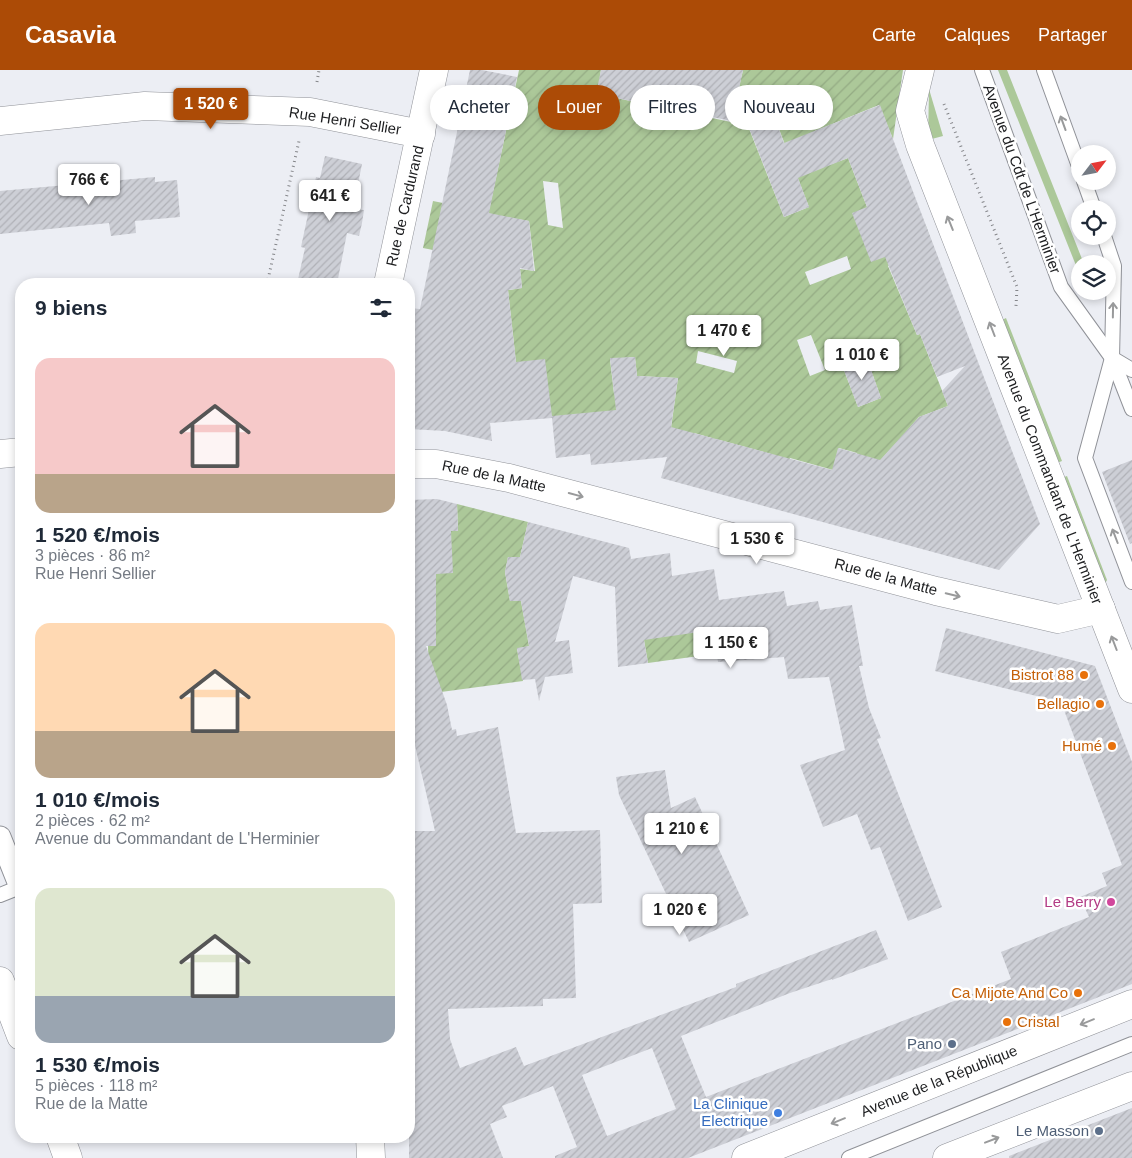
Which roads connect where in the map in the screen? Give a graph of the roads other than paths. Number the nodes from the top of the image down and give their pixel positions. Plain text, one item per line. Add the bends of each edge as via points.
1 (434, 70) edge
2 (920, 70) edge
3 (982, 70) edge
4 (1044, 70) edge
5 (0, 121) edge
6 (421, 134) junction
7 (1071, 145) edge
8 (1107, 245) edge
9 (389, 278) edge
10 (1112, 358) junction
11 (1132, 370) edge
12 (1132, 409) edge
13 (15, 453) edge
14 (0, 454) edge
15 (415, 464) edge
16 (1132, 582) edge
17 (1101, 609) junction
18 (1132, 689) edge
19 (0, 837) edge
20 (15, 874) edge
21 (15, 889) edge
22 (0, 895) edge
23 (0, 981) edge
24 (1132, 1004) edge
25 (15, 1020) edge
26 (1132, 1044) edge
27 (1132, 1086) edge
28 (63, 1143) edge
29 (370, 1143) edge
30 (68, 1158) edge
31 (371, 1158) edge
32 (746, 1158) edge
33 (849, 1158) edge
34 (946, 1158) edge

1 - 6 street, Rue de Cardurand
17 -> 2 street, Avenue du Commandant de L'Herminier via 933,179 910,111
3 - 10 lane, Avenue du Cdt de L'Herminier via 1062,287
7 -> 4 lane
5 - 6 street, Rue Henri Sellier via 145,106 310,112
6 - 9 street, Rue de Cardurand
10 -> 8 lane via 1114,266
10 - 11 lane
10 - 12 lane
16 -> 10 lane via 1085,458
13 - 14 street
15 -> 17 street, Rue de la Matte via 436,464 509,478 936,591 1058,619
18 -> 17 street, Avenue du Commandant de L'Herminier
19 - 20 street
21 - 22 lane
23 - 25 street
24 -> 32 street, Avenue de la République
26 - 33 lane
34 -> 27 street
28 - 30 street
29 - 31 street

